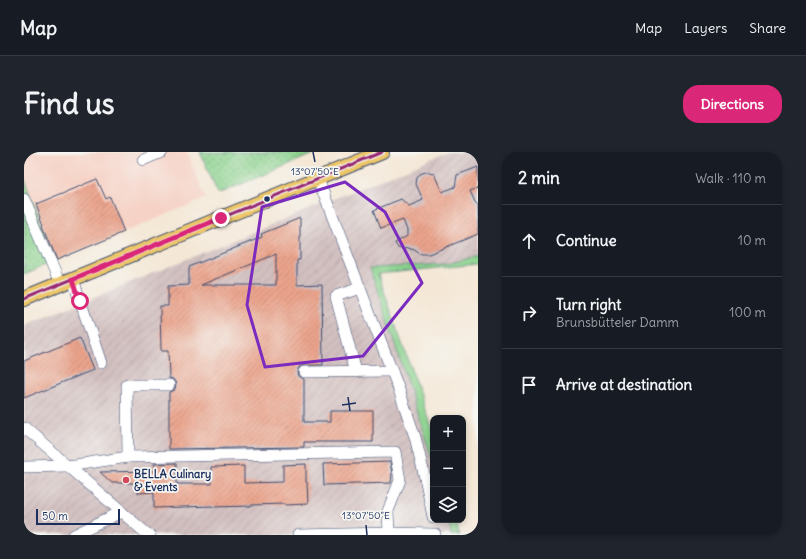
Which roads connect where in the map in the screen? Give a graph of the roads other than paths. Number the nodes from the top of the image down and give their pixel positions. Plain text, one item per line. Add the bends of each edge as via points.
1 (162, 152) edge
2 (382, 152) edge
3 (144, 160) dead end
4 (318, 179) junction
5 (24, 199) edge
6 (73, 279) junction
7 (60, 284) junction
8 (360, 288) junction
9 (24, 299) edge
10 (101, 363) dead end
11 (392, 371) junction
12 (304, 372) dead end
13 (356, 372) junction
14 (169, 385) dead end
15 (24, 428) edge
16 (128, 457) junction
17 (68, 466) junction
18 (24, 467) edge
19 (430, 501) edge
20 (121, 512) junction
21 (434, 523) edge
22 (389, 533) junction
23 (435, 534) edge
24 (74, 535) edge
25 (150, 535) edge
26 (298, 535) edge

1 - 3 street
2 - 4 main road
4 - 6 main road
4 - 8 street
5 - 7 street
6 - 7 main road
6 - 10 street
7 - 9 main road
8 - 11 street
8 - 13 street via 336,296
11 - 13 street
11 - 19 street via 415,437
12 - 13 street
14 - 16 street via 127,385
15 - 17 street
16 - 17 street
16 - 22 street via 395,452 400,480 388,511
17 - 18 street
17 - 20 street
20 - 24 street
20 - 25 street
21 - 23 street
22 - 23 street
22 - 26 street

